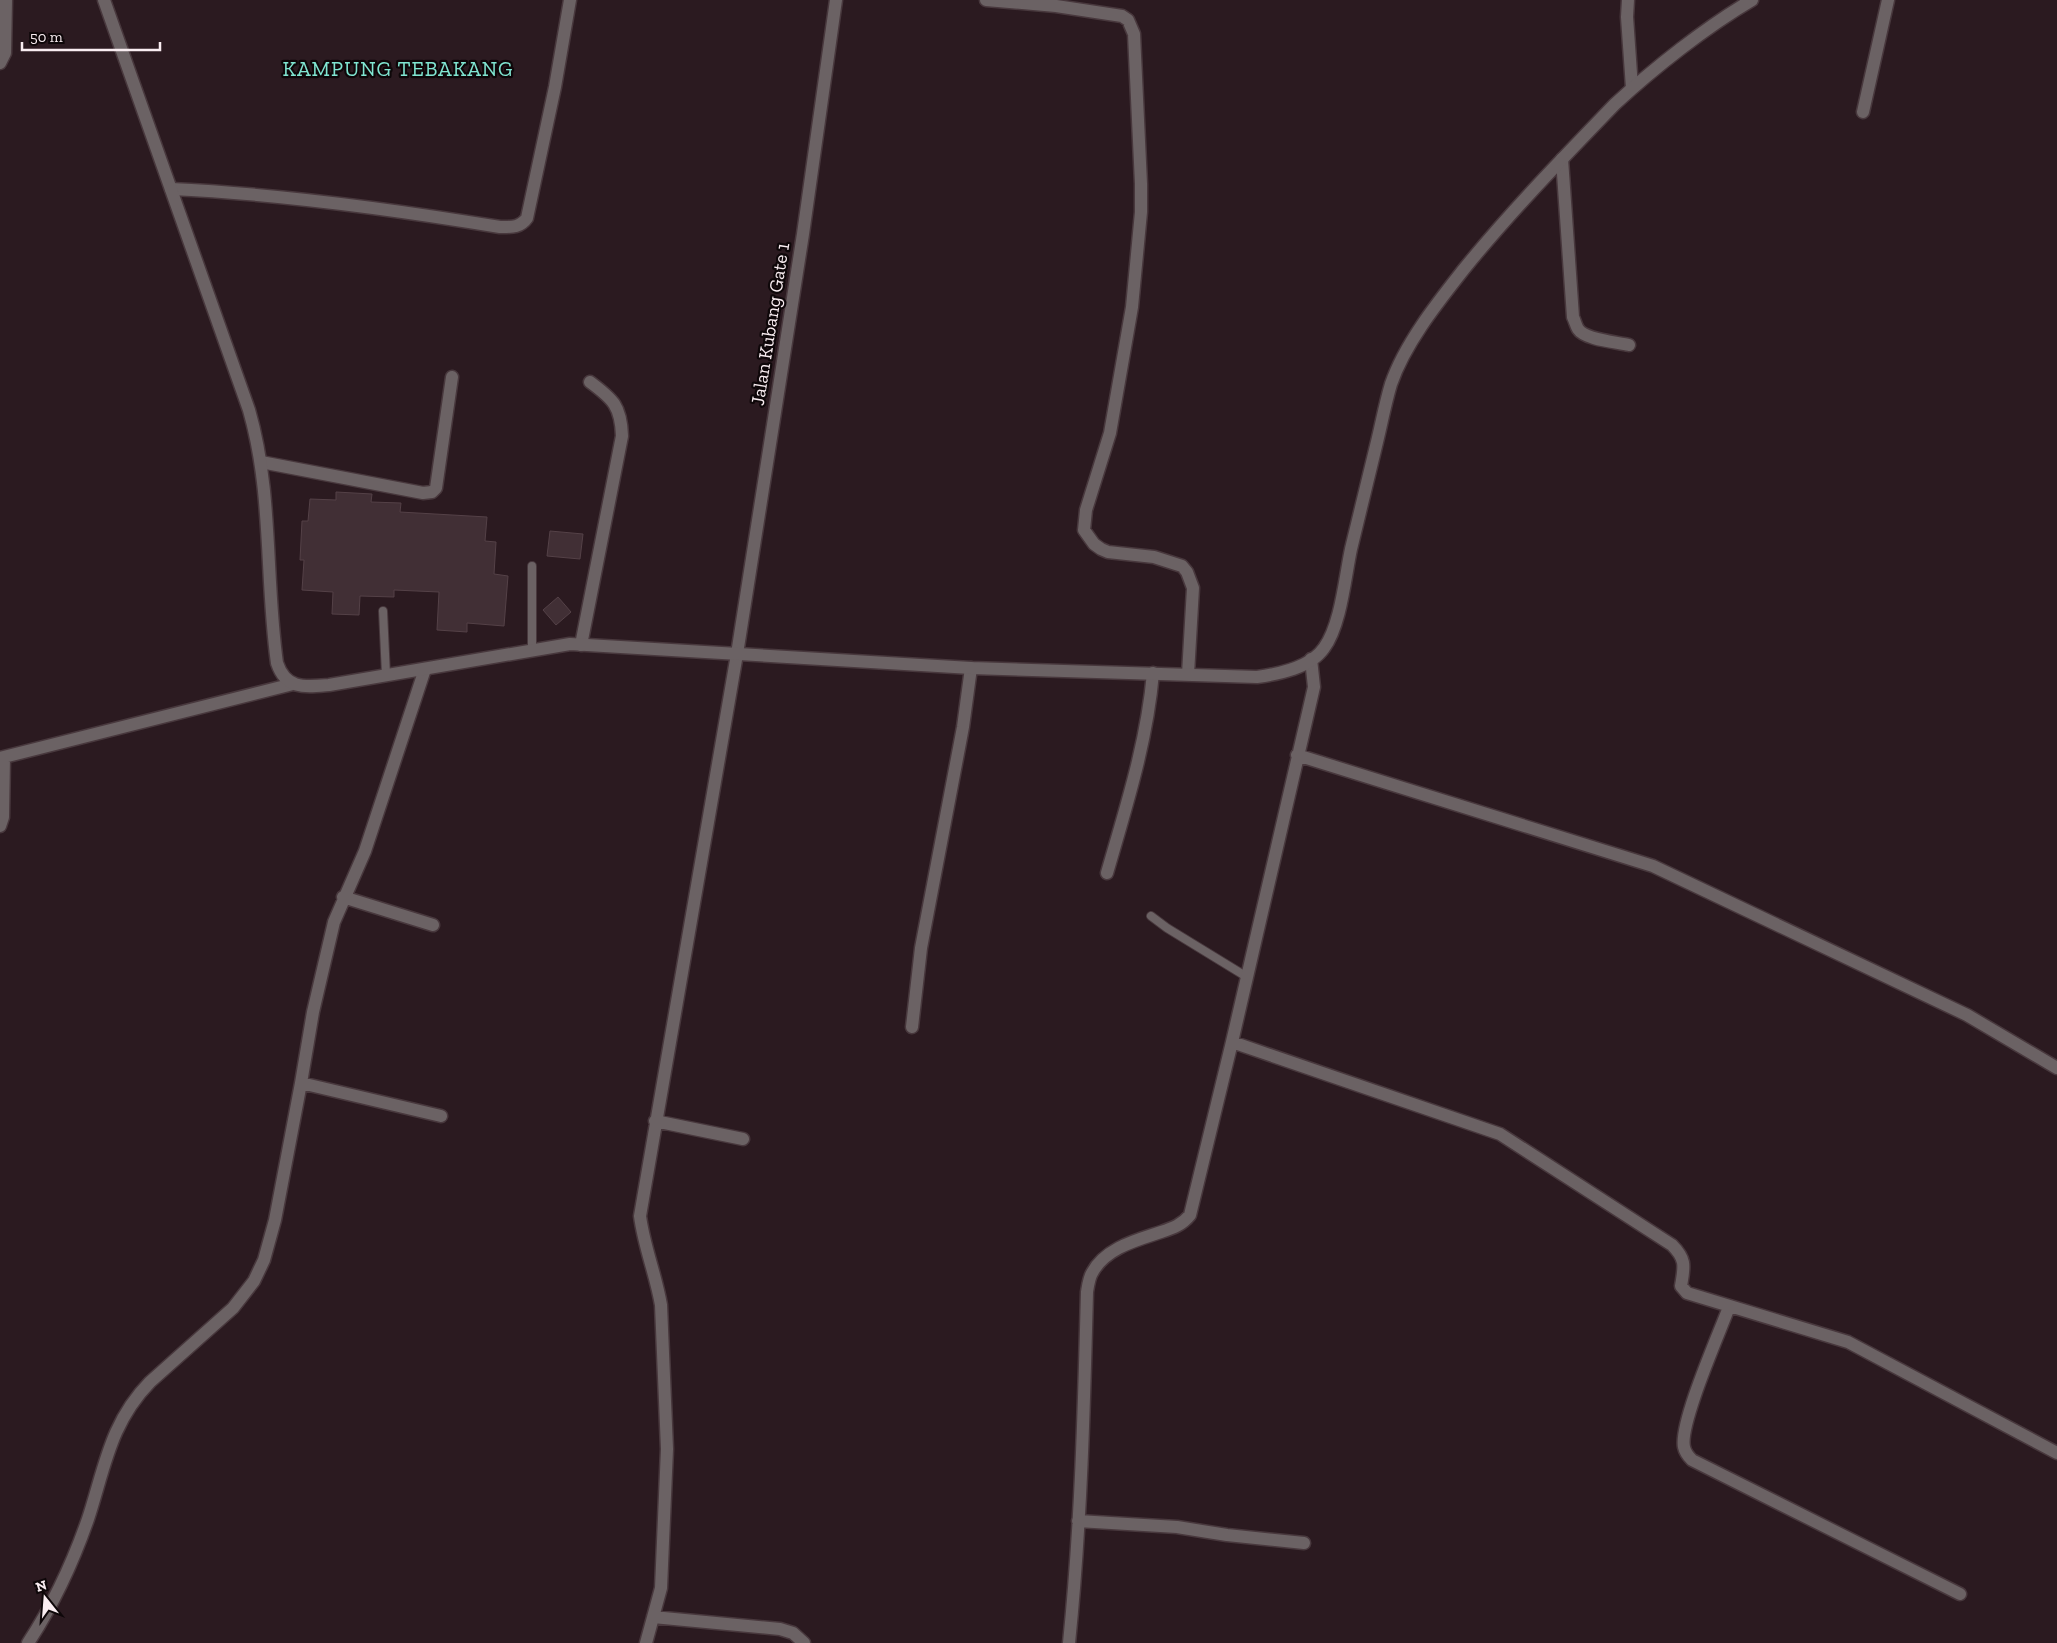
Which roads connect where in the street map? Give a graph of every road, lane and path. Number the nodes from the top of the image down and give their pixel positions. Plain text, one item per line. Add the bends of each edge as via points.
1 (6, 0) edge
2 (104, 0) edge
3 (570, 0) edge
4 (836, 0) edge
5 (986, 0) edge
6 (1628, 0) edge
7 (1752, 0) edge
8 (1888, 0) edge
9 (0, 63) edge
10 (1632, 88) junction
11 (1863, 112) dead end
12 (1562, 159) junction
13 (171, 189) junction
14 (1629, 344) dead end
15 (452, 377) dead end
16 (590, 382) dead end
17 (261, 462) junction
18 (532, 566) dead end
19 (383, 611) dead end
20 (581, 645) junction
21 (532, 650) junction
22 (737, 654) junction
23 (1311, 659) junction
24 (425, 668) junction
25 (971, 668) junction
26 (1154, 673) junction
27 (1188, 674) junction
28 (386, 675) junction
29 (293, 684) junction
30 (1297, 755) junction
31 (2, 758) edge
32 (0, 826) edge
33 (1107, 873) dead end
34 (343, 897) junction
35 (1151, 916) dead end
36 (433, 925) dead end
37 (1247, 977) junction
38 (912, 1027) dead end
39 (1232, 1042) junction
40 (2057, 1068) edge
41 (301, 1083) junction
42 (440, 1116) dead end
43 (656, 1121) junction
44 (743, 1139) dead end
45 (1729, 1307) junction
46 (2057, 1453) edge
47 (1078, 1521) junction
48 (1304, 1543) dead end
49 (1960, 1594) dead end
50 (653, 1617) junction
51 (28, 1643) edge
52 (646, 1643) edge
53 (804, 1643) edge
54 (1069, 1643) edge

1 - 9 street via 5,53
2 - 13 street
3 - 13 street via 553,97 524,223 500,227 339,202
4 - 22 street, Jalan Kubang Gate 1
5 - 27 street via 1122,16 1128,20 1134,34 1141,212 1132,307 1110,433 1086,510 1084,530 1094,544 1108,552 1154,557 1182,566 1187,572 1193,588
6 - 10 street
7 - 10 street via 1727,15
8 - 11 street
10 - 12 street
12 - 14 street via 1573,317 1577,328 1589,337
12 - 23 street via 1485,244 1439,300 1411,342 1391,383 1334,624 1324,648
13 - 17 street via 249,410
15 - 17 street via 436,488 432,492 423,493
16 - 20 street via 617,406 622,436
17 - 29 street via 277,663 285,678
18 - 21 lane
19 - 28 lane
20 - 21 street
20 - 22 street
21 - 24 street
22 - 25 street
22 - 43 street, Jalan Kubang Gate 1
23 - 27 street via 1274,675
23 - 30 street via 1314,687
24 - 28 street
24 - 34 street via 365,851
25 - 26 street
25 - 38 street via 921,948
26 - 27 street
26 - 33 street via 1143,744
28 - 29 street via 328,685
29 - 31 street
30 - 37 street
30 - 40 street via 1653,866 1967,1015
31 - 32 street via 3,818
34 - 36 street
34 - 41 street via 324,955
35 - 37 lane
37 - 39 street
39 - 45 street via 1509,1139 1672,1245 1684,1263 1681,1286 1688,1293
39 - 47 street via 1190,1215 1175,1228 1115,1250 1100,1261 1091,1274 1087,1292
41 - 42 street
41 - 51 street via 275,1220 254,1282 234,1308 150,1382 127,1410 111,1439 75,1552 55,1599
43 - 44 street
43 - 50 street, Jalan Kubang Gate 1 via 640,1216 661,1305 667,1449 661,1588
45 - 46 street via 1848,1342
45 - 49 street via 1686,1421 1683,1444 1687,1455
47 - 48 street via 1177,1527
47 - 54 street
50 - 52 street, Jalan Kubang Gate 1
50 - 53 street via 780,1628 793,1633

